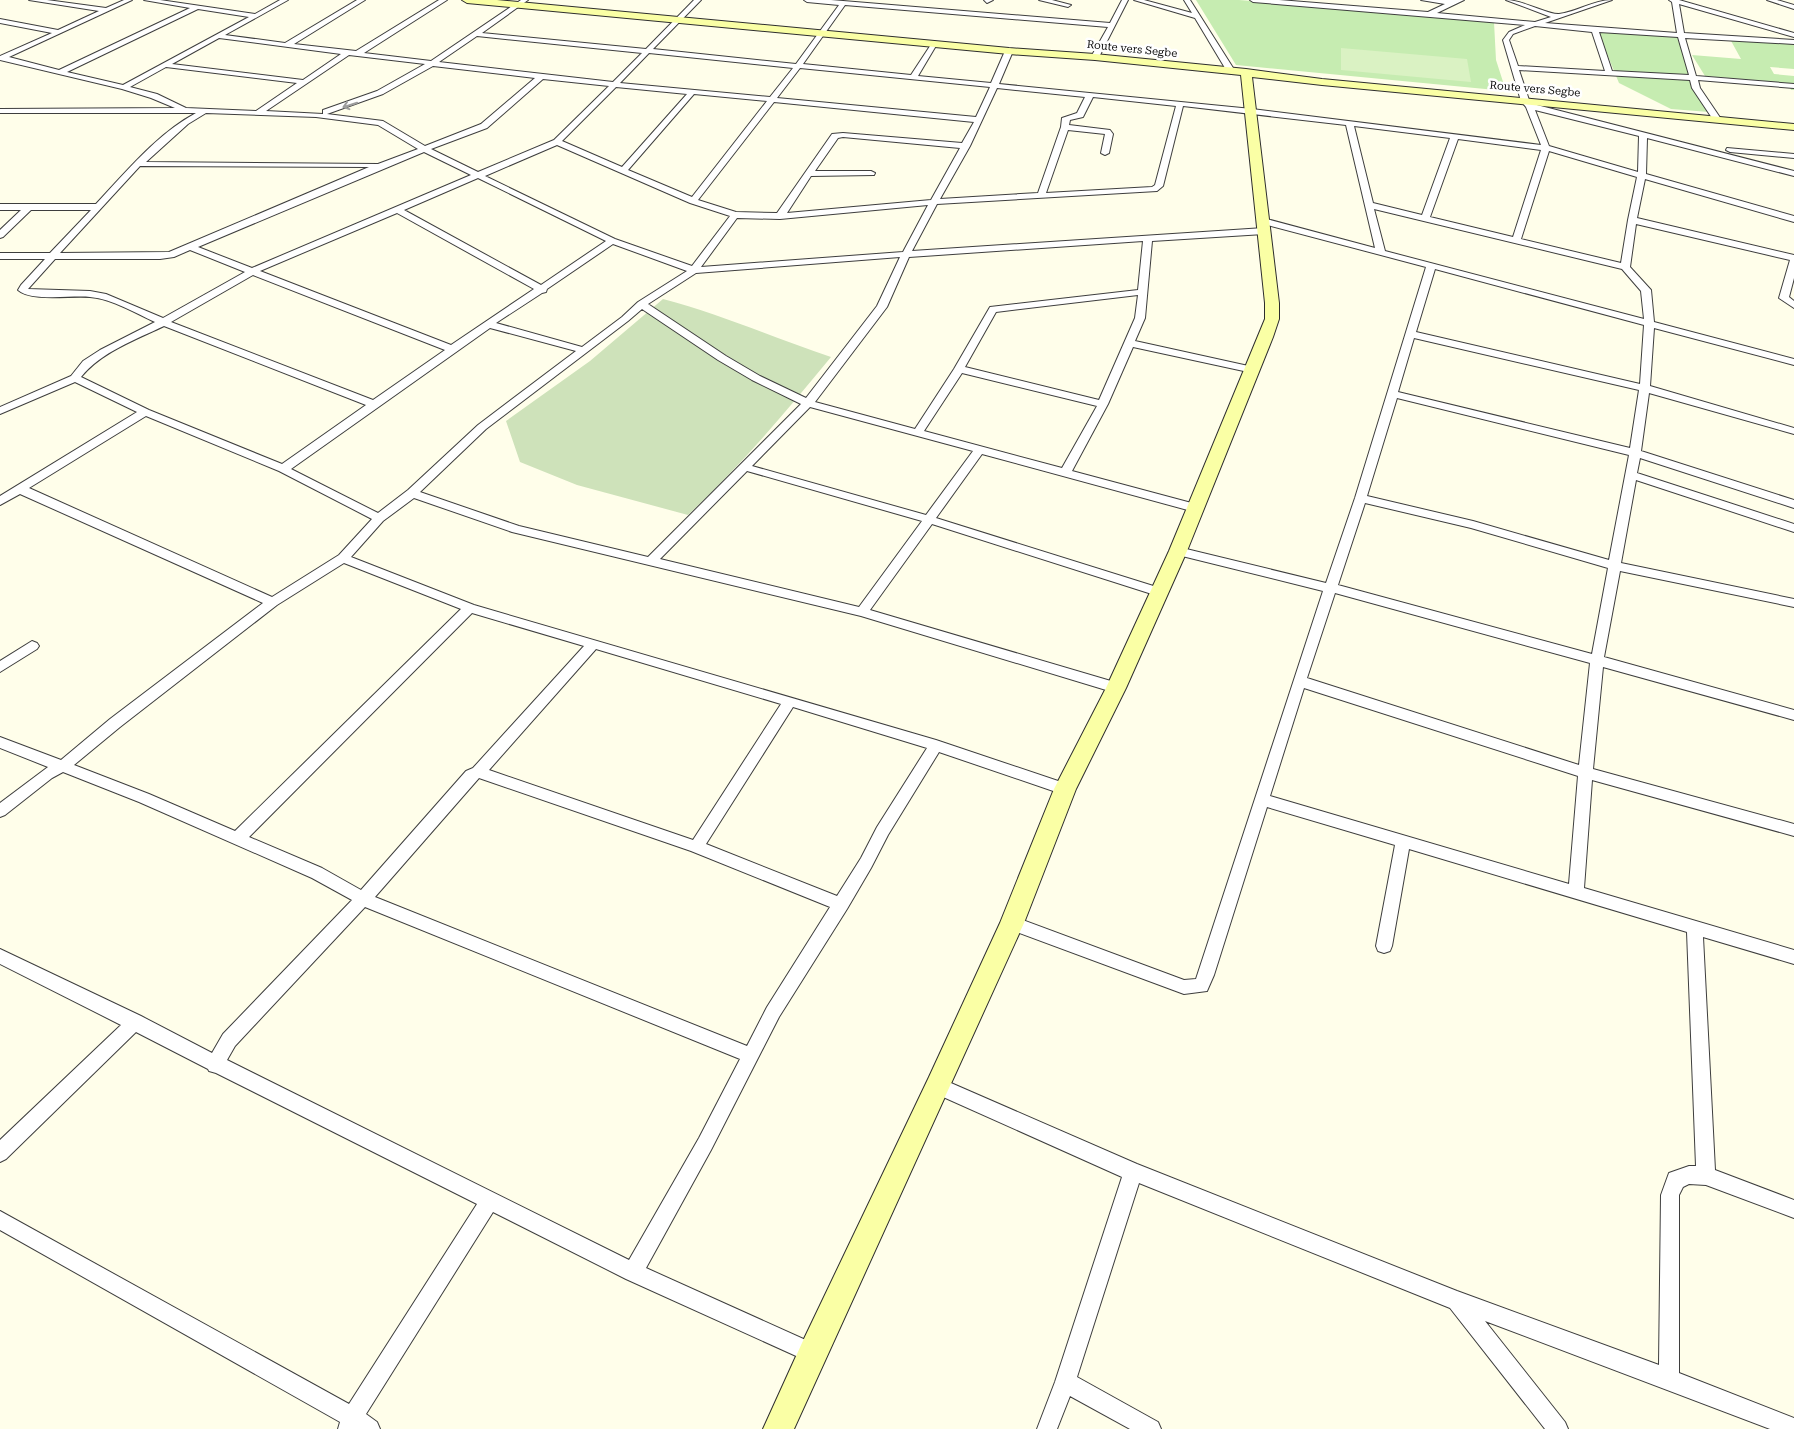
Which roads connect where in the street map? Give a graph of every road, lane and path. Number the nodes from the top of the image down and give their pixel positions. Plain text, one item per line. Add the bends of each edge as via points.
1 (32, 0) edge
2 (129, 0) edge
3 (148, 0) edge
4 (285, 0) edge
5 (362, 0) edge
6 (444, 0) edge
7 (467, 0) edge
8 (698, 0) edge
9 (807, 0) edge
10 (900, 0) edge
11 (1042, 0) edge
12 (1125, 0) edge
13 (1137, 0) edge
14 (1187, 0) edge
15 (1253, 0) edge
16 (1424, 0) edge
17 (1461, 0) edge
18 (1509, 0) edge
19 (1609, 0) edge
20 (1674, 0) edge
21 (1770, 0) edge
22 (824, 1) edge
23 (521, 2) edge
24 (843, 3) junction
25 (1451, 3) junction
26 (1068, 5) dead end
27 (884, 7) junction
28 (1794, 7) edge
29 (196, 8) junction
30 (106, 11) junction
31 (1429, 14) junction
32 (256, 16) junction
33 (1196, 16) junction
34 (1022, 17) junction
35 (1558, 17) junction
36 (679, 20) junction
37 (0, 21) edge
38 (1112, 25) junction
39 (1532, 25) junction
40 (1595, 30) junction
41 (58, 32) junction
42 (823, 33) junction
43 (476, 34) junction
44 (1681, 34) junction
45 (1794, 35) edge
46 (217, 36) junction
47 (1794, 42) edge
48 (288, 44) junction
49 (934, 44) junction
50 (648, 51) junction
51 (1009, 51) junction
52 (347, 53) junction
53 (357, 54) junction
54 (1095, 57) junction
55 (0, 59) edge
56 (430, 63) junction
57 (164, 65) junction
58 (798, 66) junction
59 (1515, 68) junction
60 (60, 72) junction
61 (1238, 72) junction
62 (1609, 72) junction
63 (541, 76) junction
64 (913, 77) junction
65 (1694, 78) junction
66 (304, 82) junction
67 (616, 83) junction
68 (994, 86) junction
69 (1794, 86) edge
70 (124, 87) junction
71 (692, 91) junction
72 (384, 92) junction
73 (1090, 95) junction
74 (772, 99) junction
75 (1180, 104) junction
76 (1527, 104) junction
77 (186, 110) junction
78 (0, 111) edge
79 (30, 111) junction
80 (204, 111) junction
81 (1252, 111) junction
82 (258, 112) junction
83 (316, 114) junction
84 (0, 119) edge
85 (1717, 119) junction
86 (979, 120) junction
87 (380, 123) junction
88 (1349, 123) junction
89 (1064, 127) junction
90 (1794, 127) edge
91 (1643, 134) junction
92 (1455, 136) junction
93 (558, 142) junction
94 (966, 146) junction
95 (1689, 146) junction
96 (1546, 148) junction
97 (424, 149) junction
98 (1106, 153) dead end
99 (1794, 156) edge
100 (138, 164) junction
101 (382, 165) junction
102 (624, 170) junction
103 (871, 172) dead end
104 (811, 174) junction
105 (1794, 174) edge
106 (1642, 175) junction
107 (481, 176) junction
108 (1042, 196) junction
109 (693, 201) junction
110 (934, 202) junction
111 (1369, 205) junction
112 (0, 207) edge
113 (99, 207) junction
114 (29, 208) junction
115 (398, 210) junction
116 (735, 215) junction
117 (780, 216) junction
118 (1794, 218) edge
119 (1425, 219) junction
120 (1632, 220) junction
121 (1263, 226) junction
122 (0, 235) edge
123 (1148, 239) junction
124 (612, 241) junction
125 (1516, 241) junction
126 (190, 247) junction
127 (1381, 253) junction
128 (906, 254) junction
129 (0, 256) edge
130 (53, 256) junction
131 (1794, 260) edge
132 (1431, 267) junction
133 (1625, 267) junction
134 (254, 270) junction
135 (694, 270) junction
136 (543, 290) junction
137 (1143, 292) junction
138 (641, 304) junction
139 (1794, 305) edge
140 (163, 322) junction
141 (1649, 324) junction
142 (491, 325) junction
143 (1410, 334) junction
144 (1130, 343) junction
145 (452, 349) junction
146 (583, 350) junction
147 (1794, 362) edge
148 (959, 369) junction
149 (1253, 370) junction
150 (75, 378) junction
151 (1644, 388) junction
152 (1393, 394) junction
153 (808, 403) junction
154 (1103, 404) junction
155 (376, 405) junction
156 (0, 411) edge
157 (145, 412) junction
158 (1794, 431) edge
159 (917, 433) junction
160 (979, 450) junction
161 (1635, 453) junction
162 (744, 467) junction
163 (283, 469) junction
164 (1065, 474) junction
165 (1631, 475) junction
166 (20, 489) junction
167 (412, 494) junction
168 (1361, 498) junction
169 (0, 501) edge
170 (1794, 504) edge
171 (1195, 508) junction
172 (379, 518) junction
173 (928, 519) junction
174 (1794, 528) edge
175 (1178, 551) junction
176 (343, 558) junction
177 (651, 561) junction
178 (1614, 566) junction
179 (1330, 588) junction
180 (1159, 592) junction
181 (273, 602) junction
182 (1794, 603) edge
183 (470, 608) junction
184 (862, 612) junction
185 (594, 643) junction
186 (32, 646) dead end
187 (1597, 662) junction
188 (0, 667) edge
189 (1300, 681) junction
190 (1116, 688) junction
191 (790, 701) junction
192 (1794, 715) edge
193 (0, 742) edge
194 (936, 746) junction
195 (63, 766) junction
196 (478, 772) junction
197 (1585, 773) junction
198 (1065, 789) junction
199 (1263, 800) junction
200 (0, 811) edge
201 (1794, 830) edge
202 (238, 838) junction
203 (1403, 842) junction
204 (696, 847) junction
205 (1576, 893) junction
206 (363, 899) junction
207 (841, 904) junction
208 (1012, 923) junction
209 (1695, 929) junction
210 (1384, 946) dead end
211 (0, 956) edge
212 (1794, 957) edge
213 (135, 1022) junction
214 (752, 1056) junction
215 (215, 1065) junction
216 (938, 1086) junction
217 (0, 1153) edge
218 (1133, 1172) junction
219 (1706, 1176) junction
220 (490, 1200) junction
221 (1794, 1209) edge
222 (0, 1220) edge
223 (633, 1272) junction
224 (1457, 1301) junction
225 (812, 1353) junction
226 (1669, 1379) junction
227 (1065, 1382) junction
228 (350, 1423) edge
229 (1794, 1428) edge
230 (370, 1429) edge
231 (778, 1429) edge
232 (1047, 1429) edge
233 (1151, 1429) edge
234 (1558, 1429) edge

1 - 30 street
2 - 30 street
3 - 29 street
4 - 32 street
5 - 48 street
6 - 53 street
7 - 23 main road, Route vers Segbe
8 - 36 street
9 - 22 street
10 - 27 street
11 - 26 street
11 - 34 street via 1037,8
12 - 38 street
13 - 33 street
14 - 33 street
15 - 31 street
16 - 25 street
17 - 25 street
18 - 35 street
19 - 35 street
20 - 44 street
20 - 45 street
21 - 28 street
22 - 24 street
23 - 36 main road, Route vers Segbe
23 - 43 street
24 - 27 street
24 - 42 street
25 - 31 street
27 - 34 street
29 - 32 street
29 - 60 street
30 - 41 street
31 - 39 street
32 - 46 street
33 - 61 street
34 - 38 street
35 - 39 street
36 - 42 main road, Route vers Segbe
36 - 50 street
37 - 41 street
38 - 54 street
39 - 40 street
39 - 59 street via 1511,33 1506,40
40 - 44 street
40 - 62 street
41 - 55 street
42 - 49 main road, Route vers Segbe
42 - 58 street
43 - 50 street
43 - 56 street
44 - 47 street
44 - 65 street
46 - 48 street
46 - 57 street
48 - 52 street
49 - 51 main road, Route vers Segbe
49 - 64 street
50 - 58 street
50 - 67 street
51 - 54 main road, Route vers Segbe
51 - 68 street
52 - 53 street
52 - 66 street
53 - 56 street
54 - 61 main road, Route vers Segbe
55 - 60 street via 26,62
56 - 63 street
56 - 72 street
57 - 66 street
57 - 70 street
58 - 64 street
58 - 74 street
59 - 62 street
59 - 76 street
60 - 70 street
61 - 76 main road, Route vers Segbe
61 - 81 main road
62 - 65 street
63 - 67 street
63 - 97 street via 488,124
64 - 68 street
65 - 69 street
65 - 85 street via 1696,88
66 - 82 street
67 - 71 street
67 - 93 street
68 - 73 street
68 - 86 street
70 - 77 street
71 - 74 street
71 - 102 street
72 -> 83 street
72 - 87 street via 374,108
73 - 75 street
73 - 89 street via 1080,115 1066,118
74 - 86 street
74 - 109 street
75 - 81 street
75 - 108 street via 1158,188
76 - 85 main road, Route vers Segbe
76 - 91 street
76 - 96 street
77 - 79 street
77 - 80 street
78 - 79 street
79 - 84 street
80 - 82 street
80 - 100 street via 185,122
81 - 88 street
81 - 121 main road
82 - 83 street
83 - 87 street
85 - 90 main road, Route vers Segbe
86 - 94 street
87 - 97 street
88 - 92 street
88 - 111 street
89 - 98 street via 1107,132
89 - 108 street
91 - 95 street
91 - 106 street
92 - 96 street
92 - 119 street
93 - 102 street
93 - 107 street
94 - 104 street via 835,136
94 - 110 street
95 - 99 street
95 - 105 street
96 - 106 street
96 - 125 street
97 - 101 street
97 - 107 street
100 - 101 street
100 - 113 street
101 - 126 street
102 - 109 street
103 - 104 street
104 - 117 street
106 - 118 street
106 - 120 street
107 - 115 street
107 - 124 street
108 - 110 street
109 - 116 street
110 - 117 street
110 - 128 street
111 - 119 street
111 - 127 street
112 - 114 street
113 - 114 street
113 - 130 street
114 - 122 street
115 - 134 street
115 - 136 street
116 - 117 street
116 - 135 street
119 - 125 street
120 - 131 street
120 - 133 street
121 - 123 street
121 - 127 street
121 - 149 main road via 1272,319
123 - 128 street
123 - 137 street
124 - 135 street
124 - 136 street
125 - 133 street
126 - 130 street via 160,256
126 - 134 street
127 - 132 street
128 - 135 street
128 - 153 street via 882,306
129 - 130 street
130 - 140 street via 23,290 98,295
131 - 139 street via 1784,298
132 - 141 street
132 - 143 street
133 - 141 street via 1646,290
134 - 140 street
134 - 145 street
135 - 138 street
136 - 142 street
137 - 144 street via 1140,318
137 - 148 street via 995,304
138 - 146 street
138 - 153 street via 722,358
140 - 150 street via 104,352 87,363
140 - 155 street
141 - 147 street
141 - 151 street
142 - 145 street
142 - 146 street
143 - 151 street
143 - 152 street
144 - 149 street
144 - 154 street
145 - 155 street
146 - 167 street via 482,427
148 - 154 street
148 - 159 street
149 - 171 main road
150 - 156 street
150 - 157 street
151 - 158 street
151 - 161 street
152 - 161 street
152 - 168 street
153 - 159 street
153 - 162 street
154 - 164 street
155 - 163 street
157 - 163 street
157 - 166 street
159 - 160 street
160 - 164 street
160 - 173 street
161 - 165 street
161 - 170 street
162 - 173 street
162 - 177 street
163 - 172 street
164 - 171 street
165 - 174 street
165 - 178 street
166 - 169 street
166 - 181 street
167 - 172 street
167 - 177 street via 516,529
168 - 178 street via 1473,525
168 - 179 street
171 - 175 main road
172 - 176 street
173 - 180 street
173 - 184 street
175 - 179 street
175 - 180 main road
176 - 181 street
176 - 183 street
177 - 184 street
178 - 182 street
178 - 187 street
179 - 187 street
179 - 189 street
180 - 190 main road
181 - 195 street
183 - 185 street
183 - 202 street
184 - 190 street
185 - 191 street
185 - 196 street
186 - 188 street
187 - 192 street
187 - 197 street
189 - 197 street
189 - 199 street
190 - 198 main road
191 - 194 street
191 - 204 street
193 - 195 street
194 - 198 street
194 - 207 street
195 - 200 street
195 - 202 street
196 - 204 street
196 - 206 street via 471,776
197 - 201 street
197 - 205 street
198 - 208 main road
199 - 203 street
199 - 208 street via 1201,986 1184,987
202 - 206 street via 317,873
203 - 205 street
203 - 210 street
204 - 207 street
205 - 209 street
206 - 214 street
206 - 215 street via 229,1040
207 - 214 street via 773,1012
208 - 216 main road
209 - 212 street
209 - 219 street
211 - 213 street
213 - 215 street
213 - 217 street
214 - 223 street
215 - 220 street
216 - 218 street
216 - 225 main road
218 - 224 street
218 - 227 street
219 - 221 street
219 - 226 street via 1689,1175 1676,1180 1670,1195
220 - 223 street
220 - 228 street
222 - 228 street
223 - 225 street
224 - 226 street
224 - 234 street
225 - 231 main road
226 - 229 street
227 - 232 street
227 - 233 street
228 - 230 street

